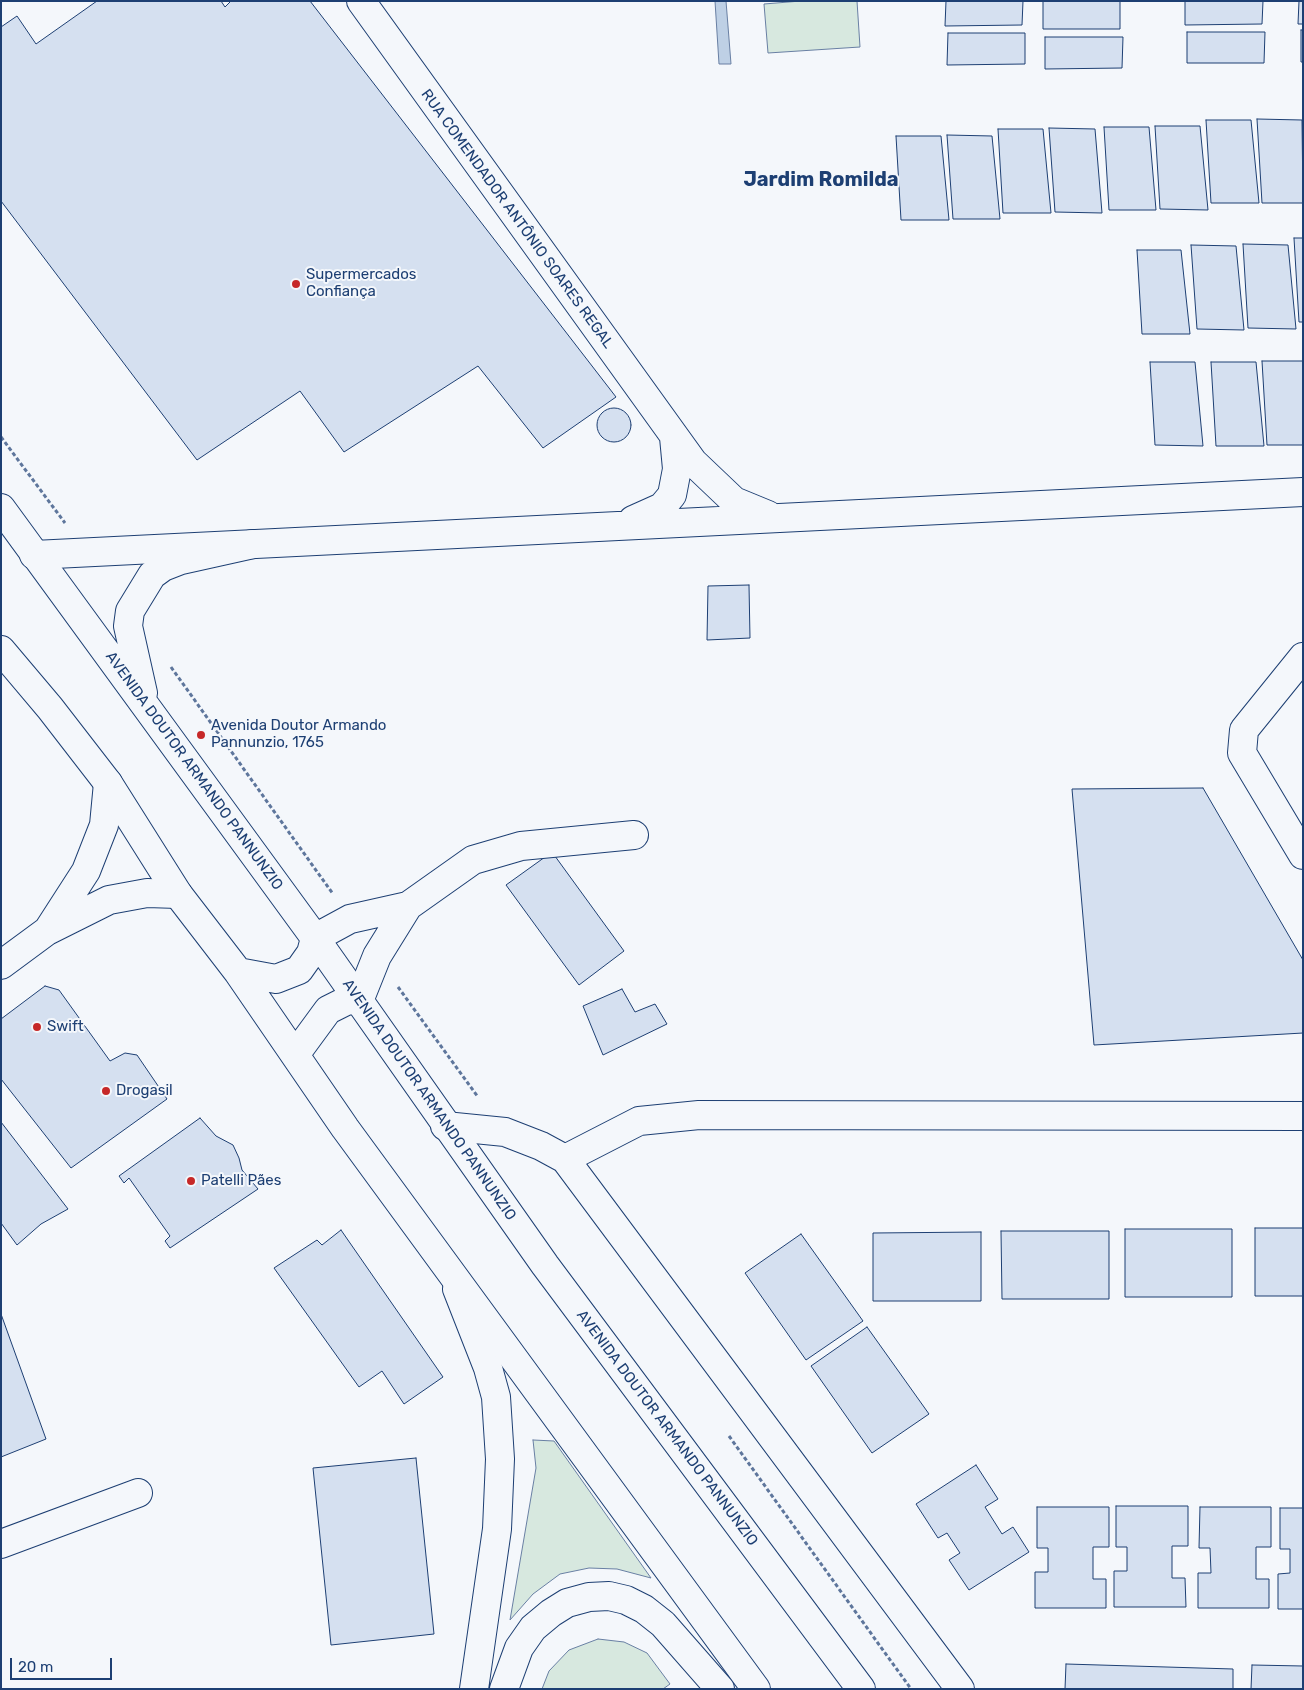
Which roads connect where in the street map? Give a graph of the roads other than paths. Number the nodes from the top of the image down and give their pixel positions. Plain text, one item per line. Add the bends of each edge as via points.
1 (361, 1) edge
2 (674, 437) junction
3 (1303, 492) edge
4 (1, 508) edge
5 (777, 517) junction
6 (617, 524) junction
7 (253, 544) junction
8 (1, 546) edge
9 (34, 555) junction
10 (1, 650) edge
11 (1303, 657) edge
12 (144, 702) junction
13 (108, 783) junction
14 (634, 835) dead end
15 (1303, 855) edge
16 (178, 894) junction
17 (408, 906) junction
18 (47, 931) junction
19 (315, 938) junction
20 (1, 965) edge
21 (238, 972) junction
22 (359, 1001) junction
23 (295, 1055) junction
24 (1303, 1116) edge
25 (445, 1126) junction
26 (565, 1159) junction
27 (447, 1264) junction
28 (138, 1493) dead end
29 (1, 1544) edge
30 (474, 1689) edge
31 (504, 1689) edge
32 (720, 1689) edge
33 (756, 1689) edge
34 (861, 1689) edge
35 (960, 1689) edge

1 - 2 street, RUA COMENDADOR ANTÔNIO SOARES REGAL
2 - 5 street, RUA COMENDADOR ANTÔNIO SOARES REGAL via 703,474 734,501
2 - 6 street via 677,469 672,495 662,507 646,516
3 - 5 street
4 - 9 street, AVENIDA DOUTOR ARMANDO PANNUNZIO
5 - 6 street
6 - 7 street
7 - 9 street
7 - 12 street via 181,560 152,575 130,611 128,626
8 - 9 street
9 - 12 street, AVENIDA DOUTOR ARMANDO PANNUNZIO
10 - 13 street
11 - 15 street via 1244,730 1242,753
12 - 19 street, AVENIDA DOUTOR ARMANDO PANNUNZIO
13 - 16 street
13 - 18 street via 104,825 86,871
14 - 17 street via 521,846 473,860
16 - 18 street via 146,893 109,900
16 - 21 street
17 - 19 street via 350,919
17 - 22 street via 377,956
18 - 20 street
19 - 21 street via 299,970 276,978
19 - 22 street, AVENIDA DOUTOR ARMANDO PANNUNZIO
21 - 23 street
22 - 23 street via 348,1000 328,1010
22 - 25 street, AVENIDA DOUTOR ARMANDO PANNUNZIO
23 - 27 street
24 - 26 street via 699,1115 639,1121
25 - 26 street via 505,1132
25 - 34 street, AVENIDA DOUTOR ARMANDO PANNUNZIO
26 - 35 street
27 - 30 street via 488,1368 499,1424 498,1529
27 - 33 street
28 - 29 street
31 - 32 street via 519,1648 533,1628 567,1603 609,1596 644,1609 663,1624

